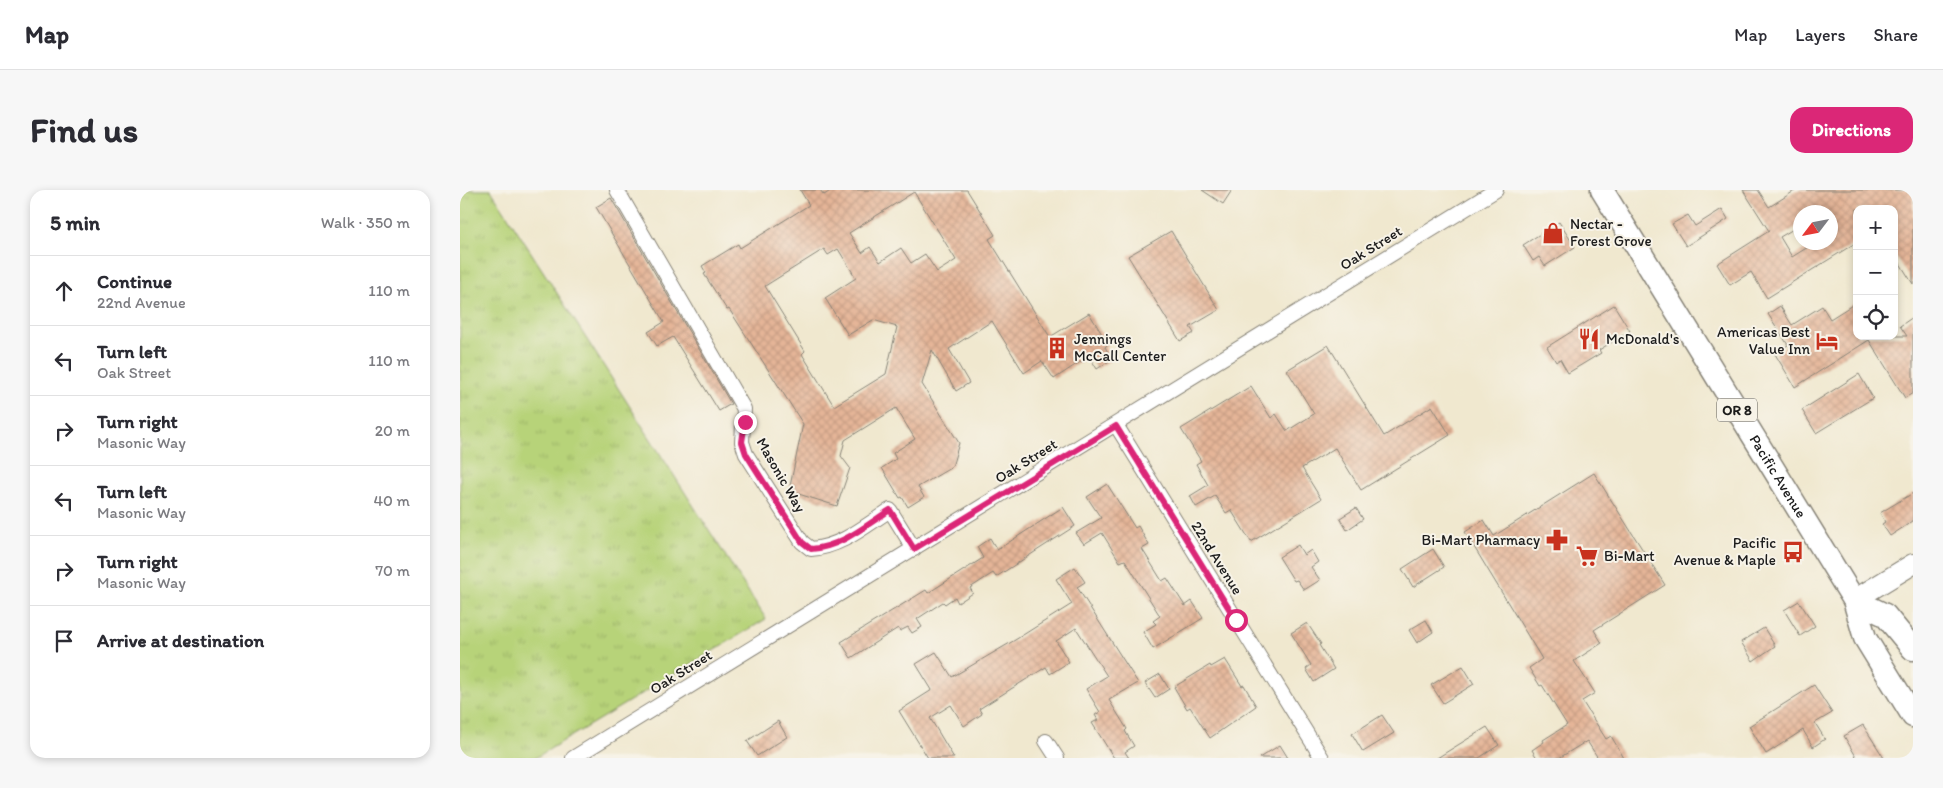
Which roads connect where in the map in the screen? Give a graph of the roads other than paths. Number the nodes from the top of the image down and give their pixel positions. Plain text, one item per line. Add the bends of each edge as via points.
1 (617, 190) edge
2 (1496, 190) edge
3 (1602, 190) edge
4 (1116, 426) junction
5 (914, 549) junction
6 (1913, 564) edge
7 (1854, 600) junction
8 (1913, 649) edge
9 (1913, 716) edge
10 (1046, 742) dead end
11 (573, 758) edge
12 (1057, 758) edge
13 (1322, 758) edge

1 - 5 street, Masonic Way via 744,409 742,442 746,454 802,542 811,549 825,548 890,510
2 - 4 street, Oak Street
3 - 7 main road, Pacific Avenue / OR 8
4 - 5 street, Oak Street
4 - 13 street, 22nd Avenue
5 - 11 street, Oak Street
6 - 7 street
7 - 8 main road via 1885,616
7 - 9 main road, Pacific Avenue / OR 8 via 1865,638
10 - 12 street

